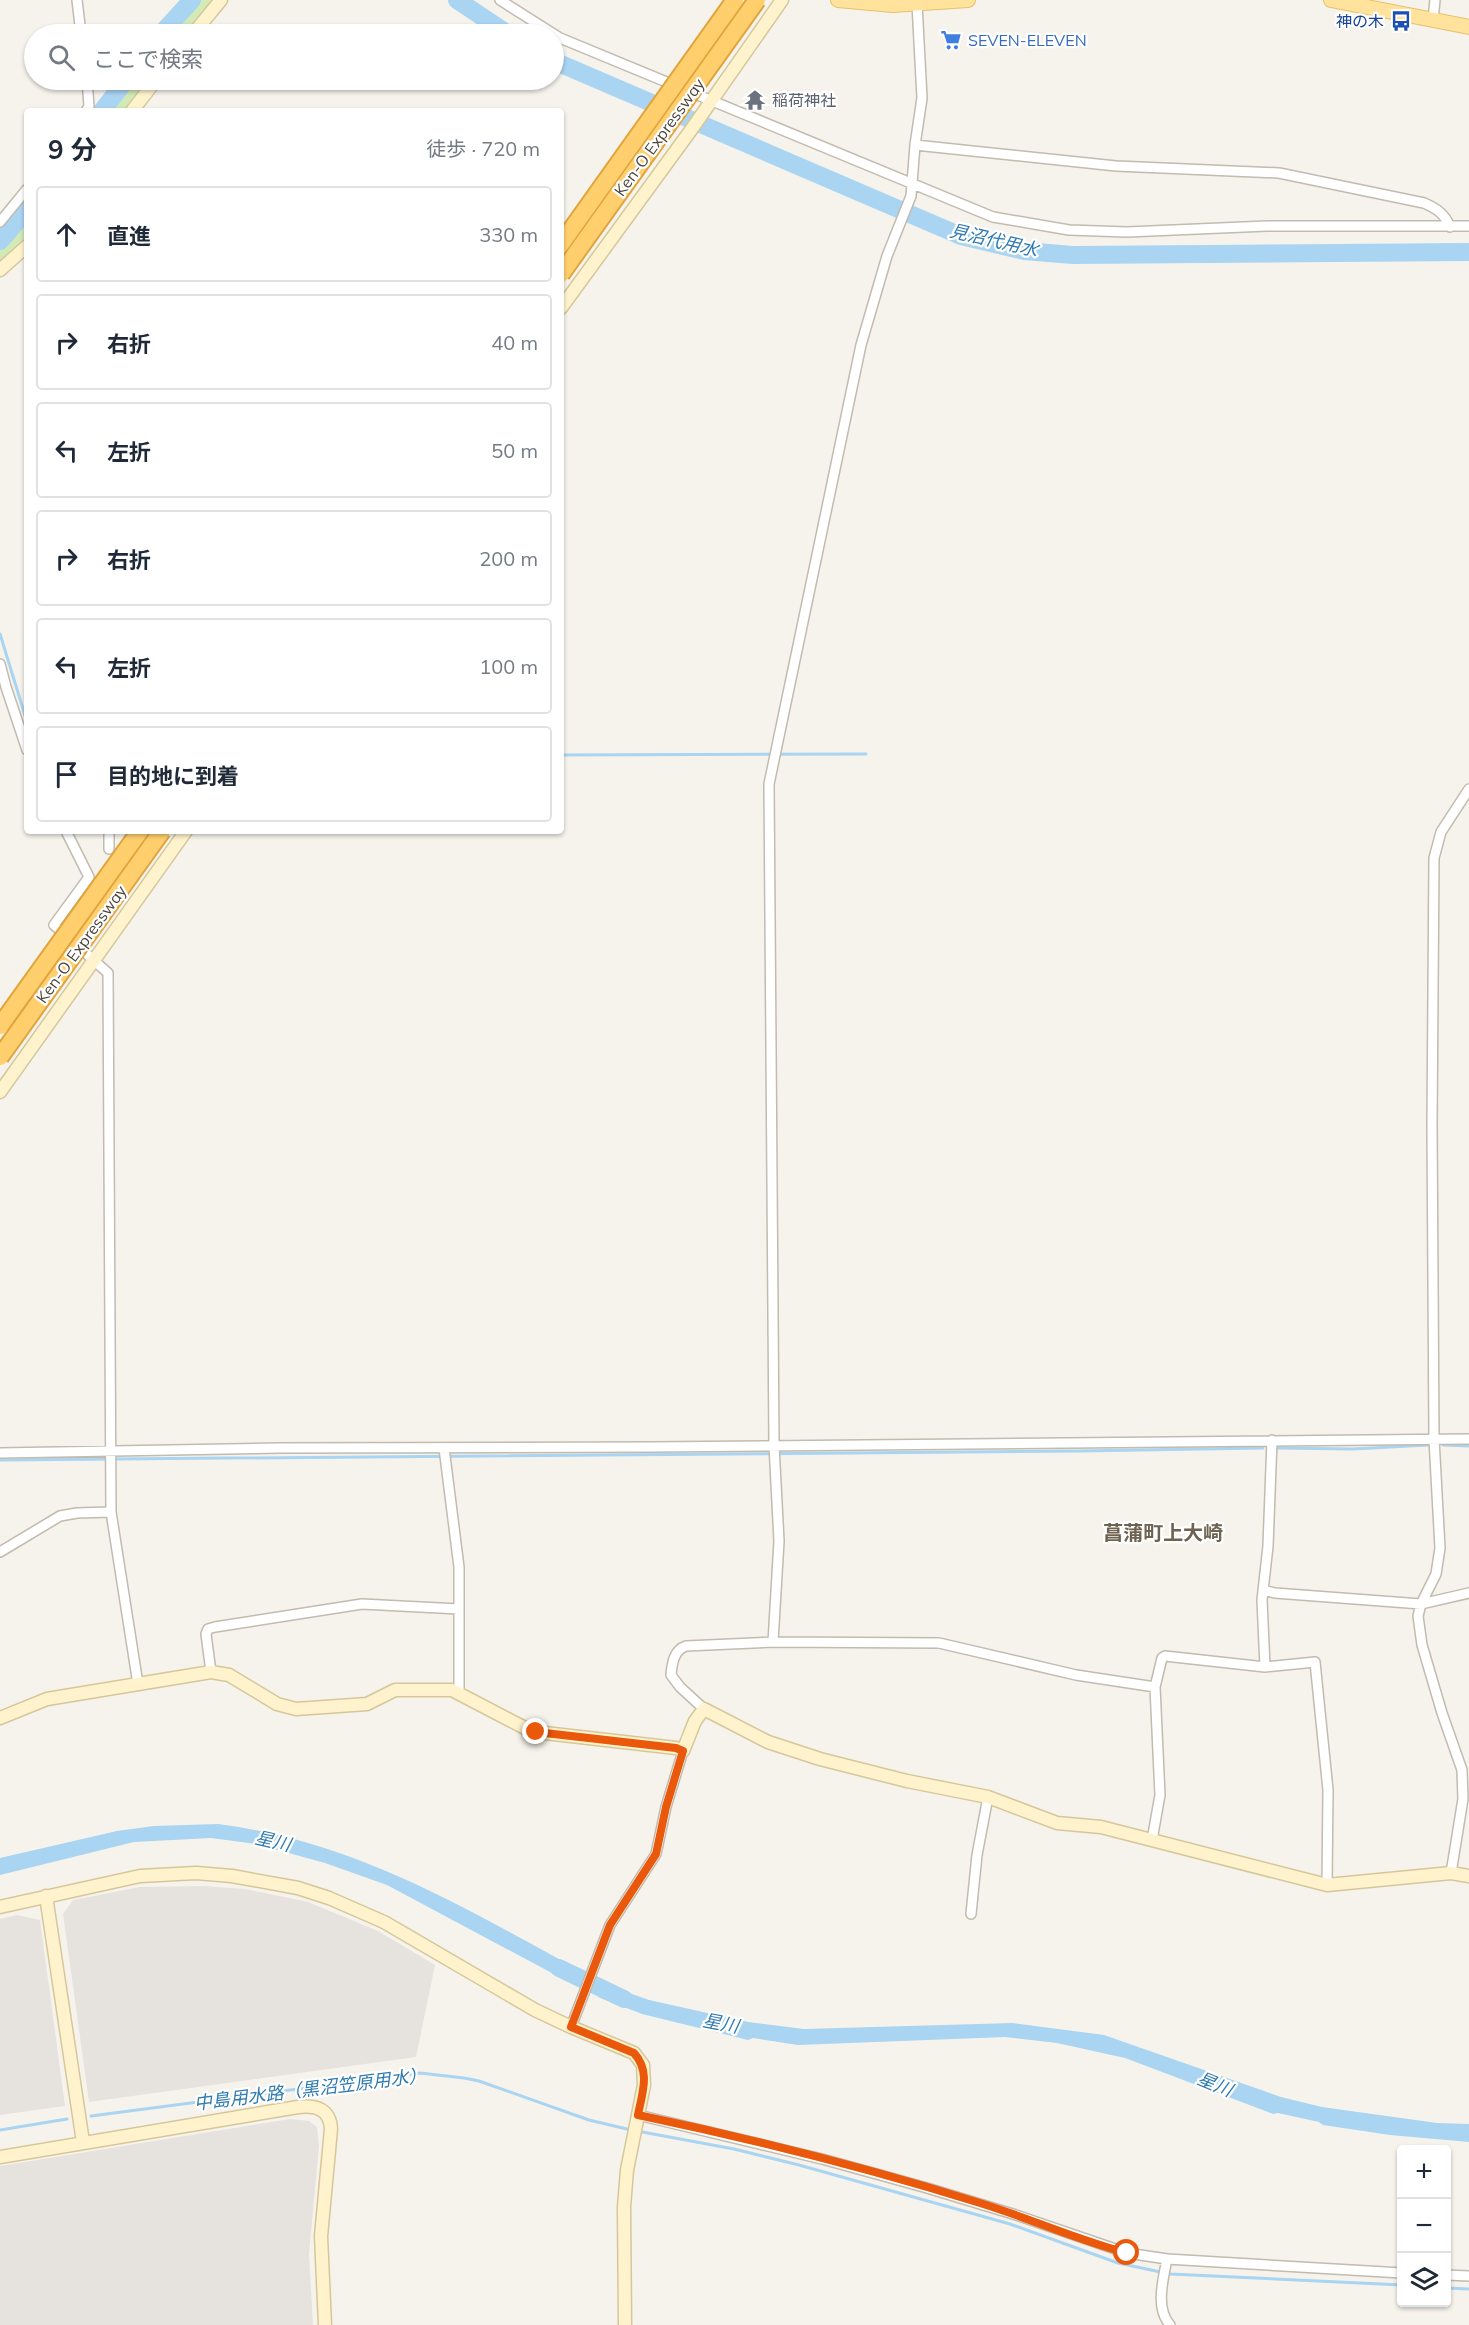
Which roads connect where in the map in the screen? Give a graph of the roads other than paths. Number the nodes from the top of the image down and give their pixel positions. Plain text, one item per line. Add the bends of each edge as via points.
1 (77, 0) edge
2 (221, 0) edge
3 (500, 0) edge
4 (735, 0) edge
5 (757, 0) edge
6 (782, 0) edge
7 (838, 0) edge
8 (968, 0) edge
9 (1331, 0) edge
10 (1435, 0) edge
11 (917, 4) junction
12 (1433, 20) junction
13 (80, 24) edge
14 (201, 24) edge
15 (538, 24) edge
16 (1469, 27) edge
17 (564, 40) edge
18 (88, 90) edge
19 (148, 90) edge
20 (710, 101) junction
21 (88, 108) edge
22 (134, 108) edge
23 (915, 145) junction
24 (913, 185) junction
25 (24, 193) edge
26 (0, 222) edge
27 (1469, 226) edge
28 (1450, 227) junction
29 (564, 240) edge
30 (24, 249) edge
31 (0, 270) edge
32 (564, 270) edge
33 (564, 304) edge
34 (0, 664) edge
35 (24, 741) edge
36 (1469, 789) edge
37 (68, 834) edge
38 (109, 834) edge
39 (138, 834) edge
40 (160, 834) edge
41 (184, 834) edge
42 (109, 849) dead end
43 (96, 960) junction
44 (0, 1026) edge
45 (0, 1057) edge
46 (0, 1092) edge
47 (1469, 1438) edge
48 (1434, 1439) junction
49 (1272, 1440) junction
50 (774, 1445) junction
51 (444, 1448) junction
52 (111, 1451) junction
53 (0, 1453) edge
54 (111, 1512) junction
55 (0, 1552) edge
56 (1263, 1590) junction
57 (1469, 1593) edge
58 (1421, 1604) junction
59 (459, 1609) junction
60 (774, 1642) junction
61 (1265, 1667) junction
62 (211, 1672) junction
63 (138, 1684) junction
64 (1155, 1688) junction
65 (459, 1692) junction
66 (704, 1709) junction
67 (0, 1718) edge
68 (683, 1751) junction
69 (988, 1797) junction
70 (1152, 1840) junction
71 (1451, 1873) junction
72 (1469, 1876) edge
73 (1327, 1885) junction
74 (46, 1896) junction
75 (0, 1907) edge
76 (971, 1914) dead end
77 (571, 2027) junction
78 (637, 2119) junction
79 (83, 2142) junction
80 (0, 2157) edge
81 (1166, 2263) junction
82 (1397, 2273) edge
83 (1451, 2275) edge
84 (1469, 2276) edge
85 (325, 2325) edge
86 (625, 2325) edge
87 (1170, 2325) edge

1 - 13 street
2 - 14 street
3 - 15 street
4 - 29 highway, Ken-O Expressway, bridge
5 - 32 highway, Ken-O Expressway, bridge
6 - 20 street
7 - 11 main road
8 - 11 main road
9 - 12 main road
10 - 12 street
11 - 23 street via 922,98
12 - 16 main road
17 - 20 street
18 - 21 street
19 - 22 street
20 - 24 street
20 - 33 street
23 - 24 street
23 - 28 street via 1116,166 1279,173 1424,202 1440,212
24 - 28 street via 993,217 1069,230 1127,232 1268,225
24 - 50 street via 861,345 769,784
25 - 26 street
27 - 28 street
30 - 31 street
34 - 35 street
36 - 48 street via 1441,832 1434,858
37 - 43 street via 89,877 54,925
38 - 42 street
39 - 44 highway, Ken-O Expressway, bridge
40 - 45 highway, Ken-O Expressway, bridge
41 - 43 street
43 - 46 street
43 - 52 street via 108,973
47 - 48 street
48 - 49 street
48 - 58 street via 1439,1560
49 - 50 street
49 - 56 street
50 - 51 street
50 - 60 street via 778,1541
51 - 52 street
51 - 59 street via 459,1567
52 - 53 street
52 - 54 street
54 - 55 street via 60,1516
54 - 63 street
56 - 58 street
56 - 61 street
57 - 58 street
58 - 71 street via 1418,1616 1422,1645 1462,1770 1463,1799
59 - 62 street via 362,1604 215,1627 206,1634
59 - 65 street
60 - 64 street via 939,1643 1076,1676
60 - 66 street via 700,1644 678,1650 671,1675
61 - 64 street via 1165,1656
61 - 73 street via 1315,1662 1328,1790
62 - 63 street
62 - 65 street via 229,1675 277,1704 296,1709 366,1704 394,1690
63 - 67 street via 38,1701
64 - 70 street via 1160,1795
65 - 68 street via 536,1732
66 - 68 street
66 - 69 street via 789,1750 907,1781
68 - 77 street via 656,1854 613,1919
69 - 70 street via 1057,1823 1101,1827
69 - 76 street
70 - 73 street
71 - 72 street
71 - 73 street
74 - 75 street
74 - 77 street via 115,1880 167,1874 232,1876 298,1888 384,1922
74 - 79 street
77 - 78 street via 639,2058 644,2085
78 - 81 street via 854,2167 986,2205 1113,2250
78 - 86 street via 624,2206
79 - 80 street
79 - 85 street via 298,2107 323,2111 331,2129 321,2236
81 - 82 street
81 - 87 street via 1161,2304
83 - 84 street

